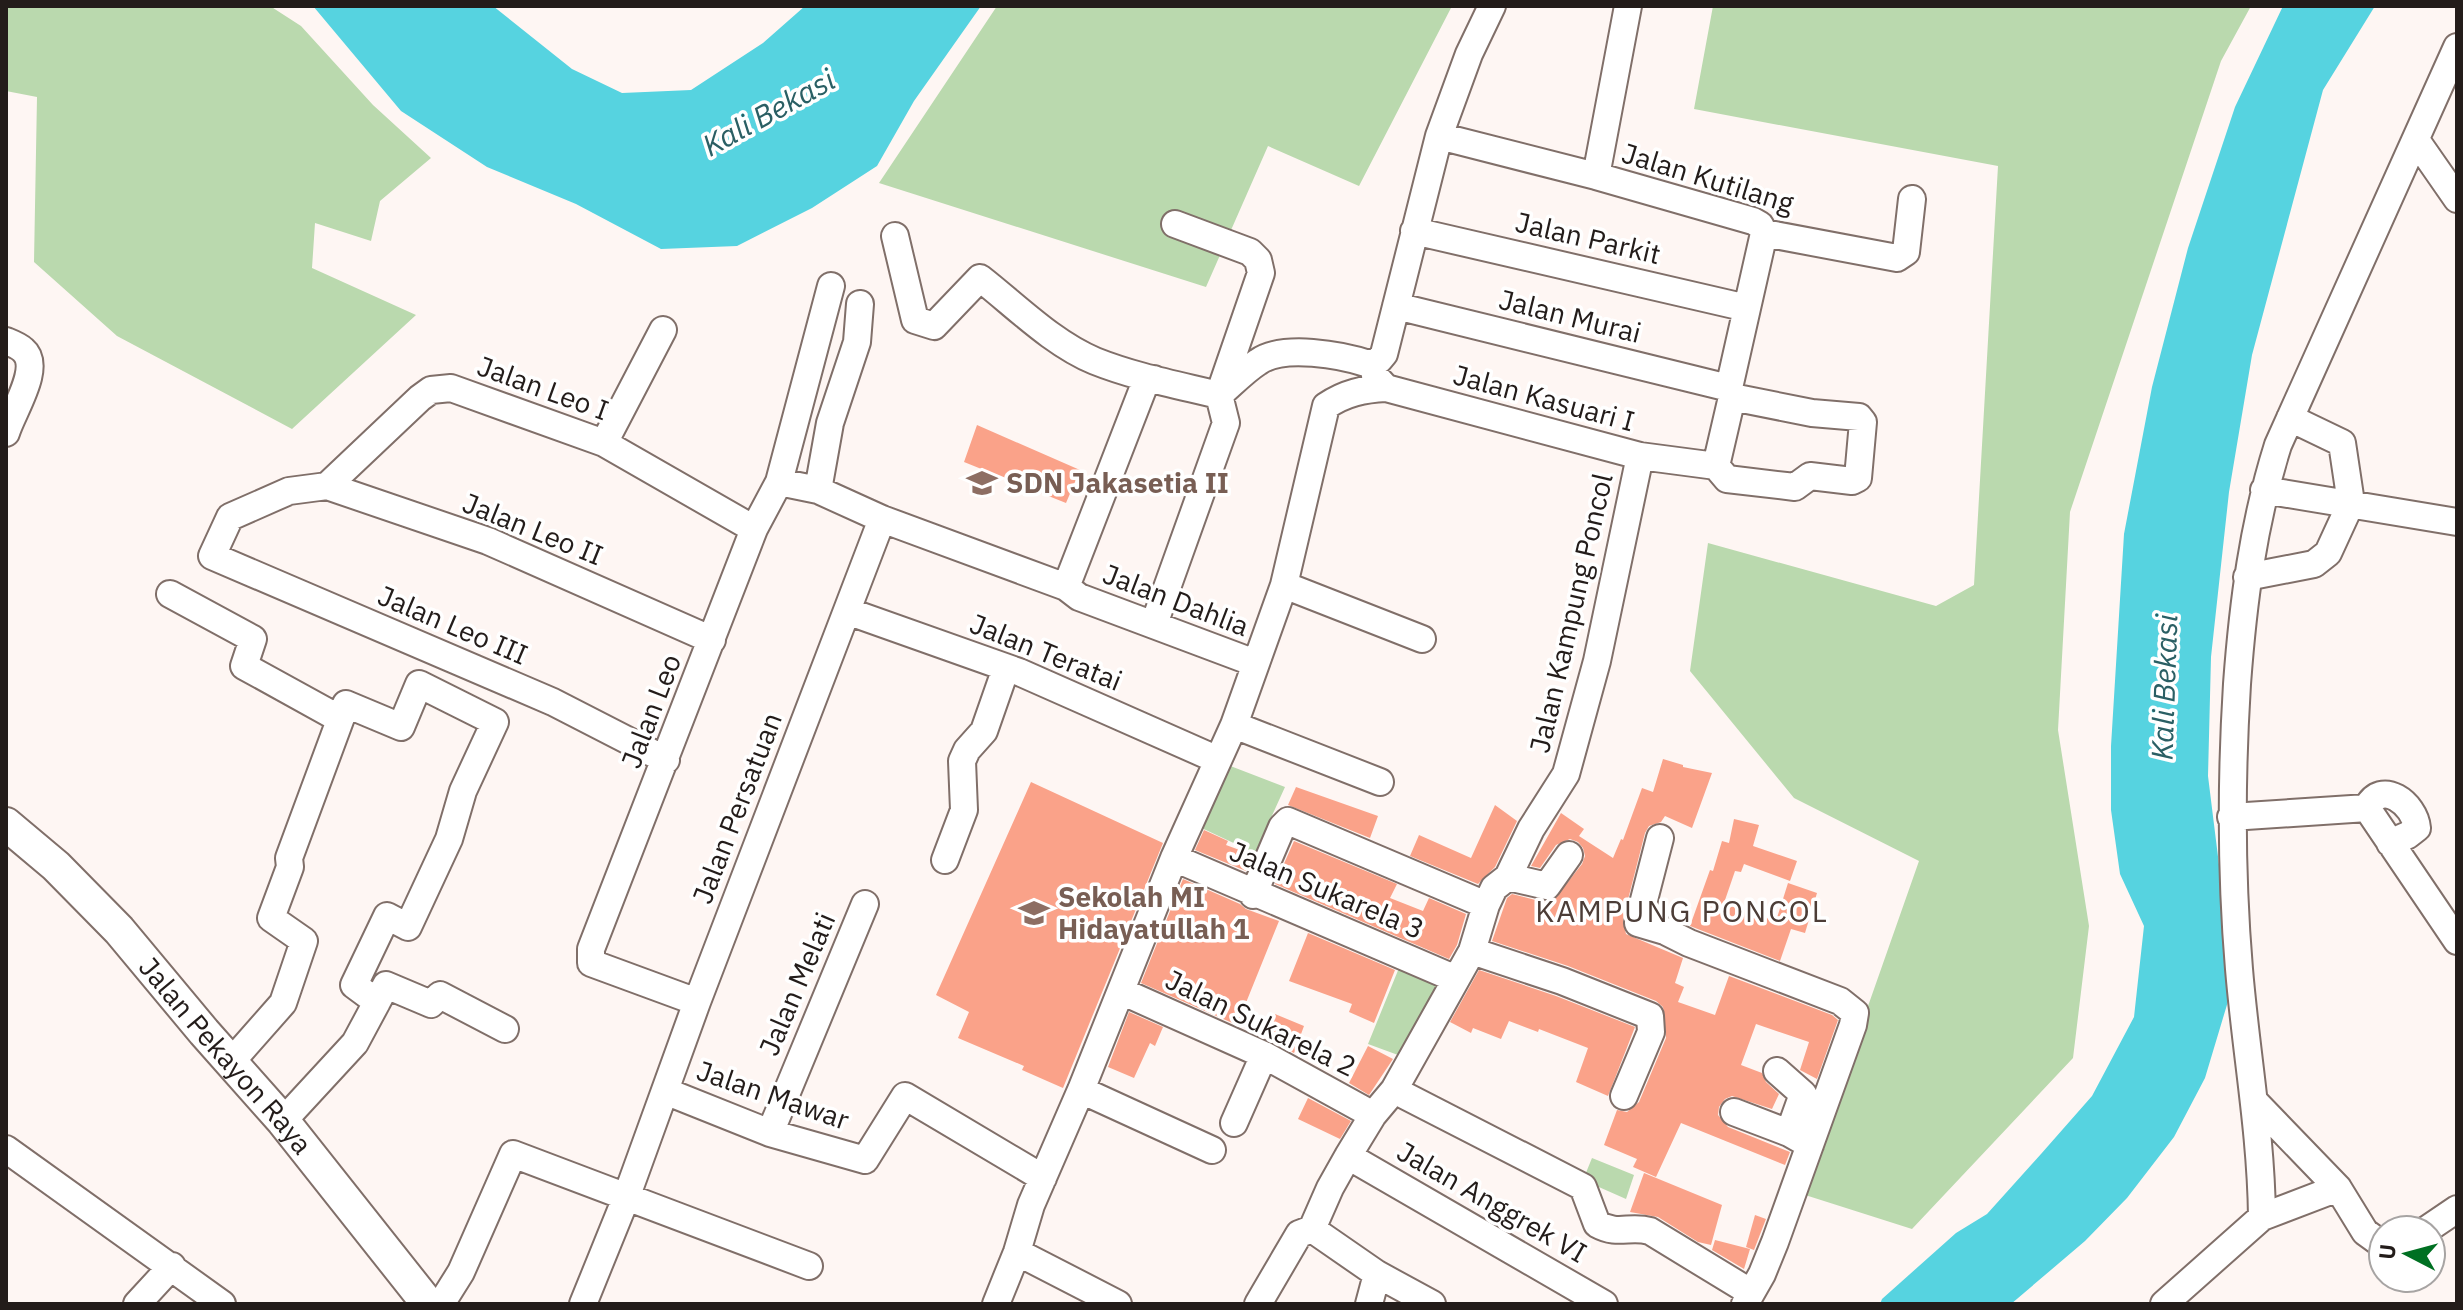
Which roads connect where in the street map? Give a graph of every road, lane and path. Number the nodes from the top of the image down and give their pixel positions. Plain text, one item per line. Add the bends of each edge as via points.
1 (1492, 6) edge
2 (1628, 6) edge
3 (2457, 47) edge
4 (1439, 136) junction
5 (2416, 140) junction
6 (1596, 176) junction
7 (1912, 199) dead end
8 (2457, 199) edge
9 (1175, 224) dead end
10 (1414, 231) junction
11 (1764, 233) junction
12 (895, 236) dead end
13 (831, 286) dead end
14 (860, 304) dead end
15 (1396, 306) junction
16 (1747, 308) junction
17 (663, 330) dead end
18 (6, 341) edge
19 (1369, 364) junction
20 (1154, 379) junction
21 (1386, 388) junction
22 (1730, 392) junction
23 (1219, 395) junction
24 (2290, 418) junction
25 (8, 427) edge
26 (604, 443) junction
27 (1640, 456) junction
28 (1716, 466) junction
29 (779, 482) junction
30 (327, 486) junction
31 (818, 490) junction
32 (2264, 490) junction
33 (2351, 503) junction
34 (882, 519) junction
35 (2457, 522) edge
36 (754, 529) junction
37 (2247, 577) junction
38 (1284, 585) junction
39 (1066, 587) junction
40 (170, 594) dead end
41 (847, 611) junction
42 (1154, 624) junction
43 (1422, 639) dead end
44 (712, 640) junction
45 (1255, 663) junction
46 (1006, 668) junction
47 (340, 719) junction
48 (1234, 725) junction
49 (666, 760) junction
50 (1218, 760) junction
51 (1380, 782) dead end
52 (2367, 808) junction
53 (2231, 817) junction
54 (6, 824) edge
55 (1660, 838) dead end
56 (2390, 843) junction
57 (1569, 855) dead end
58 (1174, 858) junction
59 (945, 860) dead end
60 (1508, 877) junction
61 (1253, 895) junction
62 (865, 904) dead end
63 (1486, 905) junction
64 (2457, 941) edge
65 (1472, 951) junction
66 (1456, 979) junction
67 (1121, 991) junction
68 (377, 1002) junction
69 (697, 1002) junction
70 (505, 1029) dead end
71 (1264, 1055) junction
72 (231, 1062) junction
73 (1777, 1071) dead end
74 (1081, 1090) junction
75 (1394, 1090) junction
76 (665, 1091) junction
77 (1624, 1096) dead end
78 (1815, 1097) junction
79 (2255, 1102) junction
80 (1734, 1112) dead end
81 (1373, 1115) junction
82 (283, 1121) junction
83 (1234, 1123) dead end
84 (770, 1133) junction
85 (1799, 1139) junction
86 (6, 1149) edge
87 (1212, 1150) dead end
88 (1348, 1156) junction
89 (1043, 1178) junction
90 (2338, 1188) junction
91 (626, 1198) junction
92 (2262, 1217) junction
93 (1312, 1229) junction
94 (2367, 1233) edge
95 (1017, 1252) junction
96 (172, 1266) junction
97 (809, 1266) dead end
98 (1377, 1274) junction
99 (1747, 1298) edge
100 (137, 1304) edge
101 (222, 1304) edge
102 (428, 1304) edge
103 (441, 1304) edge
104 (583, 1304) edge
105 (996, 1304) edge
106 (1118, 1304) edge
107 (1258, 1304) edge
108 (1369, 1304) edge
109 (1432, 1304) edge
110 (1604, 1304) edge
111 (2164, 1304) edge

1 - 4 street
2 - 6 street
3 - 5 street
4 - 6 street, Jalan Kutilang
4 - 10 street
5 - 8 street
5 - 24 street
6 - 11 street, Jalan Kutilang via 1753,221
7 - 11 street, Jalan Kutilang via 1906,252 1897,258
9 - 23 street via 1250,252 1258,260 1261,273
10 - 15 street
10 - 16 street, Jalan Parkit
11 - 16 street
12 - 20 street via 915,320 934,326 980,278 1080,353
13 - 29 street, Jalan Leo
14 - 31 street via 857,342 830,423
15 - 19 street via 1384,354
15 - 22 street, Jalan Murai
16 - 22 street
17 - 26 street
18 - 25 street via 23,350 31,362
19 - 21 street
19 - 23 street via 1331,355 1284,354 1260,360
20 - 23 street
20 - 39 street, Jalan Dahlia via 1144,386
21 - 27 street, Jalan Kasuari I
21 - 38 street via 1349,394 1326,406
22 - 28 street
22 - 28 street, Jalan Murai via 1812,413 1859,417 1863,422 1858,478 1810,476 1795,487 1785,487 1727,479
23 - 42 street via 1226,423
24 - 32 street
24 - 33 street via 2342,443
26 - 30 street, Jalan Leo I via 441,387 420,398
26 - 36 street, Jalan Leo I
27 - 28 street, Jalan Kasuari I
27 - 60 street, Jalan Kampung Poncol via 1597,661 1566,774
29 - 31 street
29 - 36 street, Jalan Leo
30 - 44 street, Jalan Leo II via 488,541
30 - 49 street, Jalan Leo III via 289,491 230,517 212,556 553,702
31 - 34 street
32 - 33 street
32 - 37 street
33 - 35 street
33 - 37 street via 2328,553 2314,564
34 - 39 street
34 - 41 street, Jalan Persatuan
36 - 44 street, Jalan Leo
37 - 53 street
38 - 43 street
38 - 45 street
39 - 42 street, Jalan Dahlia via 1079,597
40 - 47 street via 253,639 244,666
41 - 46 street, Jalan Teratai
41 - 69 street, Jalan Persatuan
42 - 45 street, Jalan Dahlia
44 - 49 street, Jalan Leo
45 - 48 street
46 - 50 street, Jalan Teratai
46 - 59 street via 984,731 962,761 964,810
47 - 68 street via 346,704 401,727 419,684 495,722 408,927 387,916 354,985
47 - 72 street via 271,918 304,941 283,1003
48 - 50 street
48 - 51 street
49 - 69 street, Jalan Leo via 591,949 591,963
50 - 58 street
52 - 53 street
52 - 56 street
52 - 56 street via 2376,795 2389,793 2413,813 2417,828
53 - 79 street via 2239,970
54 - 72 main road, Jalan Pekayon Raya via 119,930
55 - 78 street via 1638,923 1840,1001 1855,1013
56 - 64 street
57 - 60 street via 1547,886
58 - 61 street, Jalan Sukarela 3
58 - 67 street
60 - 63 street, Jalan Kampung Poncol via 1494,888
61 - 63 street via 1288,821
61 - 66 street, Jalan Sukarela 3
62 - 84 street, Jalan Melati
63 - 65 street, Jalan Kampung Poncol
65 - 66 street, Jalan Kampung Poncol
65 - 77 street via 1650,1016 1651,1032
66 - 75 street, Jalan Kampung Poncol
67 - 71 street, Jalan Sukarela 2
67 - 74 street
68 - 70 street via 386,985 431,1004 440,995
68 - 82 street via 355,1043
69 - 76 street, Jalan Persatuan
71 - 81 street, Jalan Sukarela 2
71 - 83 street
72 - 82 main road, Jalan Pekayon Raya
73 - 78 street
74 - 87 street
74 - 89 street
75 - 81 street, Jalan Kampung Poncol
75 - 99 street via 1583,1187 1597,1224 1622,1232 1650,1231
76 - 84 street, Jalan Mawar
76 - 91 street, Jalan Persatuan
78 - 85 street
79 - 90 street
79 - 92 street
80 - 85 street
81 - 88 street, Jalan Kampung Poncol
82 - 102 main road, Jalan Pekayon Raya
84 - 89 street, Jalan Mawar via 865,1160 905,1096
85 - 99 street via 1775,1242
86 - 96 street
88 - 93 street, Jalan Kampung Poncol
88 - 110 street, Jalan Anggrek VI
89 - 95 street
90 - 92 street
90 - 94 street
91 - 97 street
91 - 103 street via 513,1154 461,1272
91 - 104 street, Jalan Persatuan
92 - 111 street
93 - 98 street
93 - 107 street, Jalan Kampung Poncol via 1299,1234
95 - 105 street
95 - 106 street
96 - 100 street
96 - 101 street
98 - 108 street
98 - 109 street

